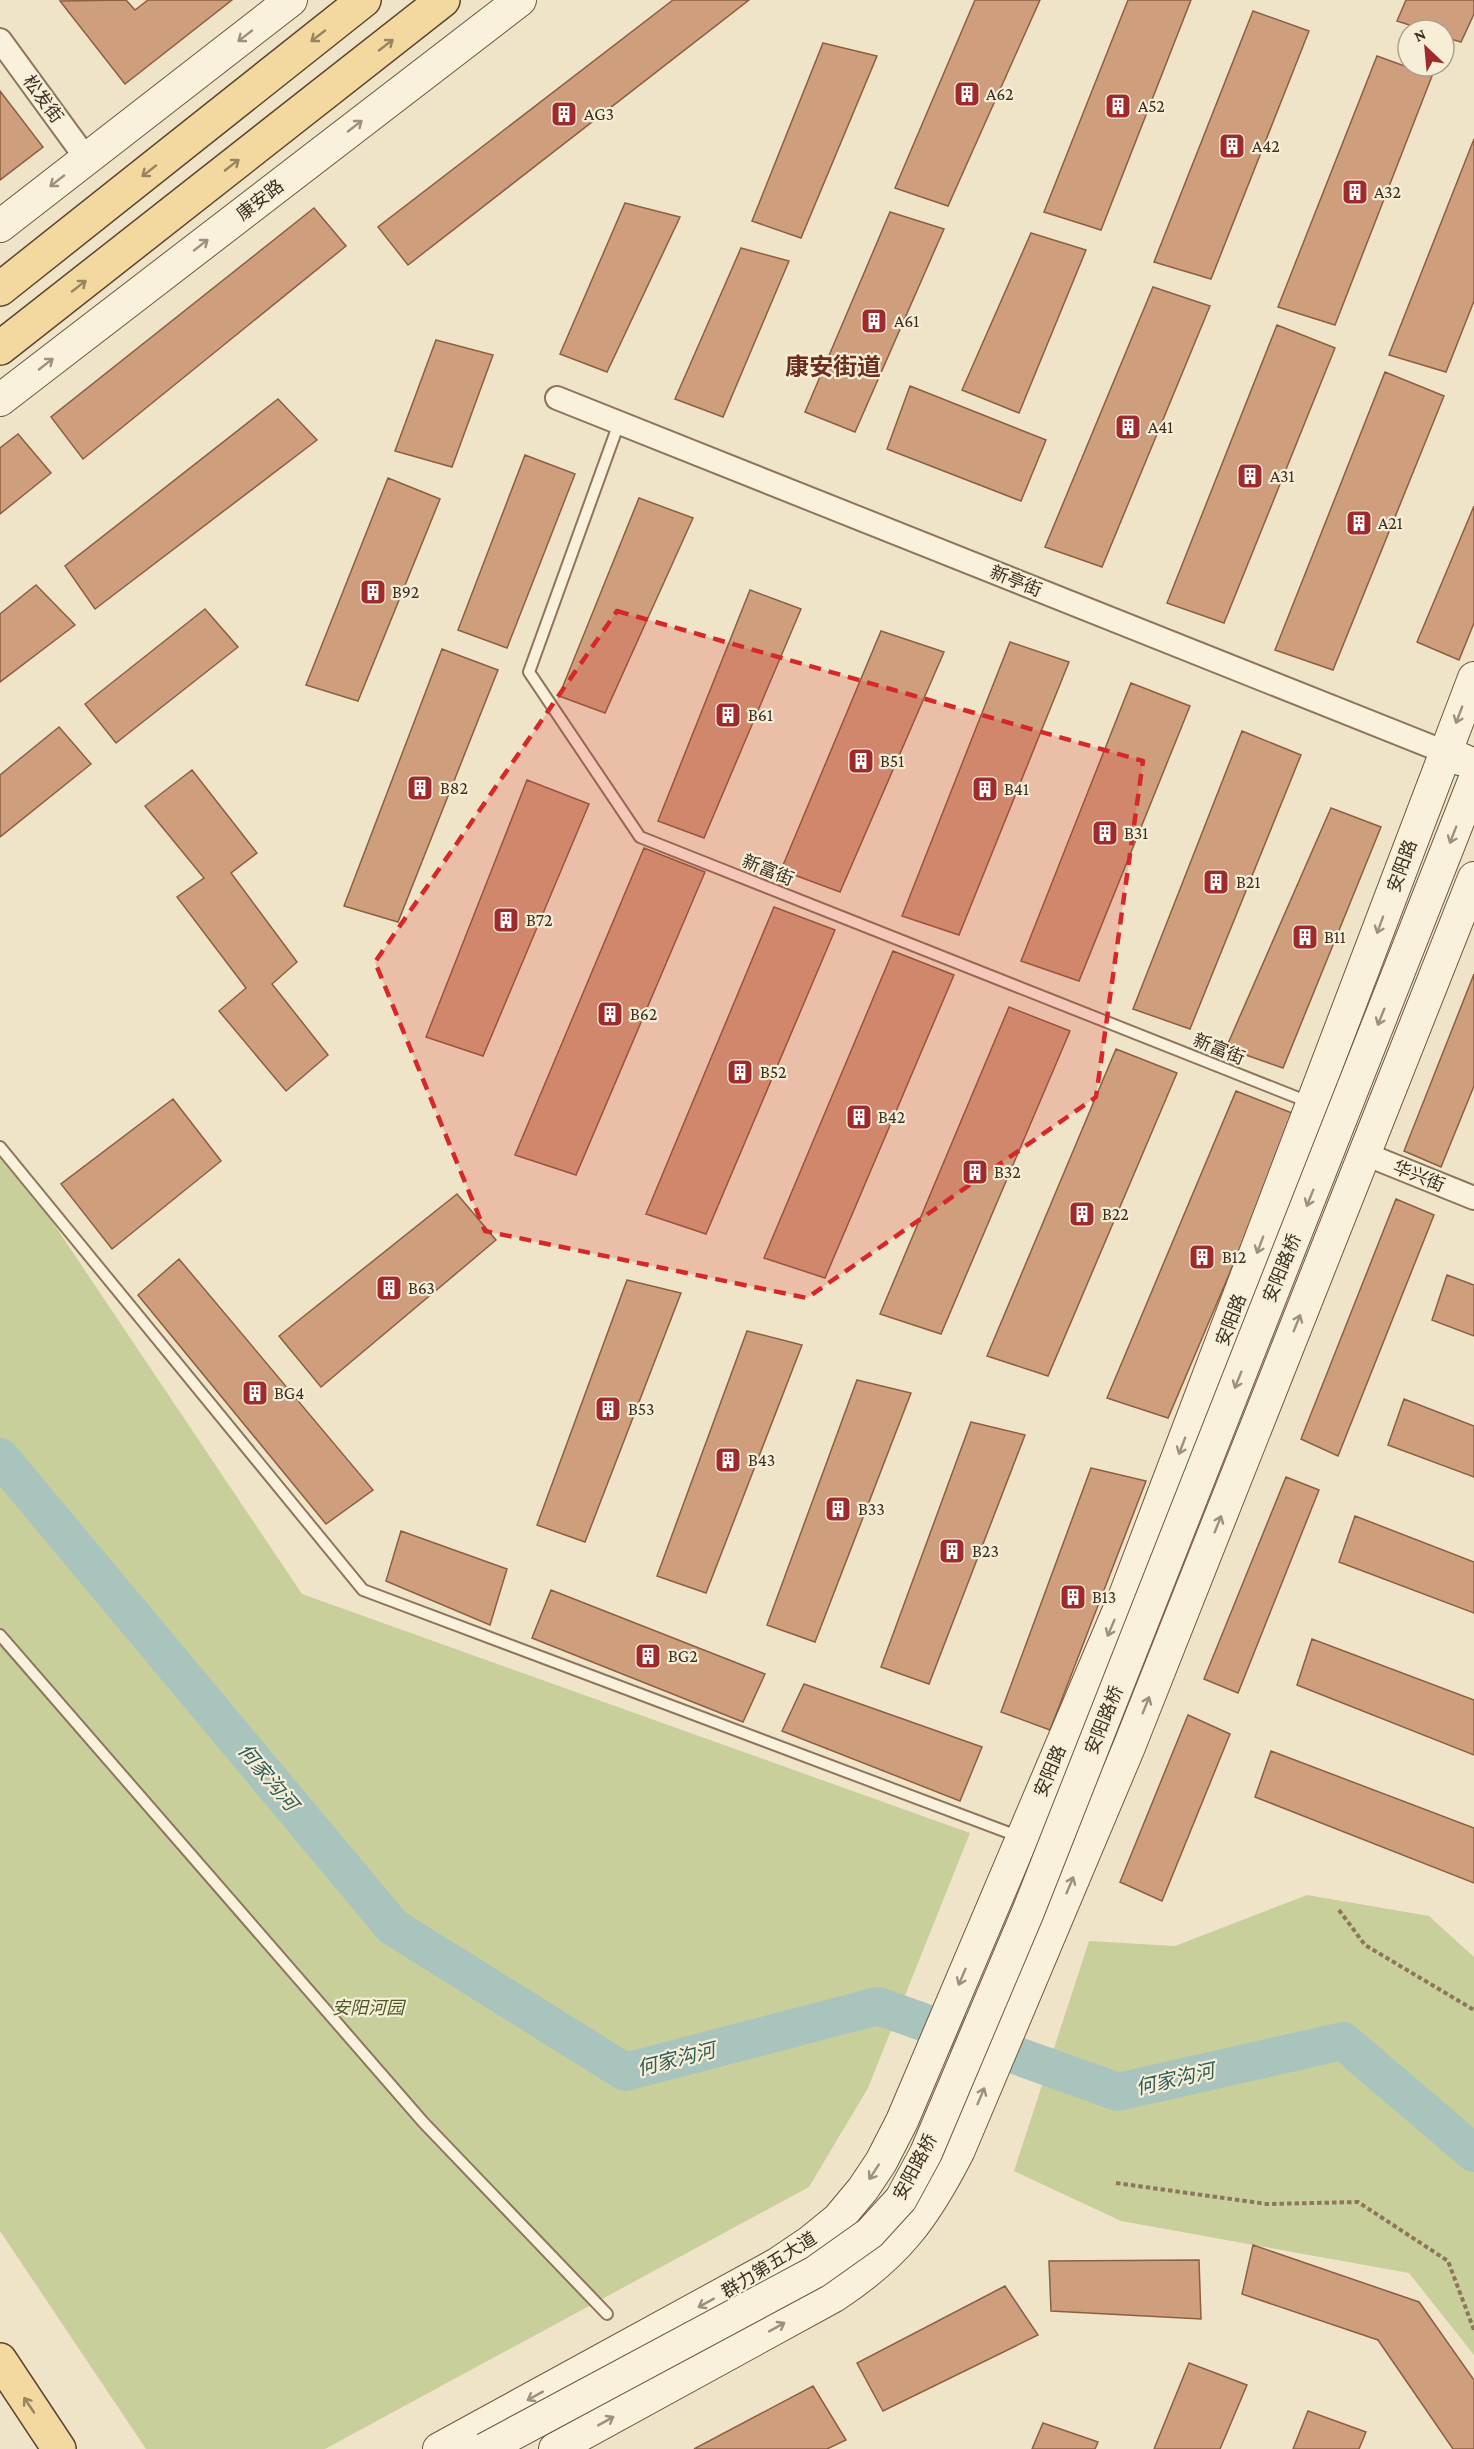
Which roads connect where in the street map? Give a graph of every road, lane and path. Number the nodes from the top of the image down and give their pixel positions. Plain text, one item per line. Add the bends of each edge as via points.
1 (291, 0) edge
2 (364, 0) edge
3 (443, 0) edge
4 (519, 0) edge
5 (0, 40) edge
6 (86, 158) junction
7 (0, 225) edge
8 (0, 289) edge
9 (0, 348) edge
10 (557, 398) dead end
11 (0, 400) edge
12 (619, 423) junction
13 (1474, 678) edge
14 (1445, 752) junction
15 (1474, 765) edge
16 (1474, 781) edge
17 (1431, 788) junction
18 (1474, 807) edge
19 (1474, 878) edge
20 (1314, 1104) junction
21 (0, 1147) edge
22 (1365, 1154) junction
23 (1474, 1198) edge
24 (0, 1635) edge
25 (1022, 1837) junction
26 (1339, 1910) dead end
27 (985, 1923) joint
28 (1474, 2010) edge
29 (1116, 2183) dead end
30 (607, 2314) dead end
31 (1474, 2330) edge
32 (0, 2360) edge
33 (59, 2449) edge
34 (439, 2449) edge
35 (485, 2449) edge
36 (555, 2449) edge

1 -> 6 main road
2 -> 8 main road
9 -> 3 main road
11 -> 4 main road, 康安路
5 - 6 street, 松发街
6 -> 7 main road
10 - 12 street, 新亭街
12 - 14 street, 新亭街
12 - 20 lane, 新富街 via 529,672 640,837
13 -> 14 main road, 安阳路
14 - 15 main road, 新亭街
14 - 17 main road, 安阳路
16 -> 35 main road, 安阳路桥, bridge via 1028,1912 926,2153 901,2199 870,2233 815,2272
17 - 18 main road
17 -> 20 main road, 安阳路
19 - 22 main road
20 -> 25 main road, 安阳路 via 1124,1598
21 - 25 lane via 363,1590
22 - 23 street, 华兴街
36 -> 22 main road via 834,2296 868,2273 919,2220 959,2150 1134,1736
24 - 30 lane via 423,2122
25 - 27 main road, 安阳路
26 - 28 path via 1365,1945
27 -> 34 main road, 群力第五大道 via 902,2121 881,2162 838,2219 777,2264
29 - 31 path via 1267,2205 1358,2202 1448,2261
33 -> 32 main road

